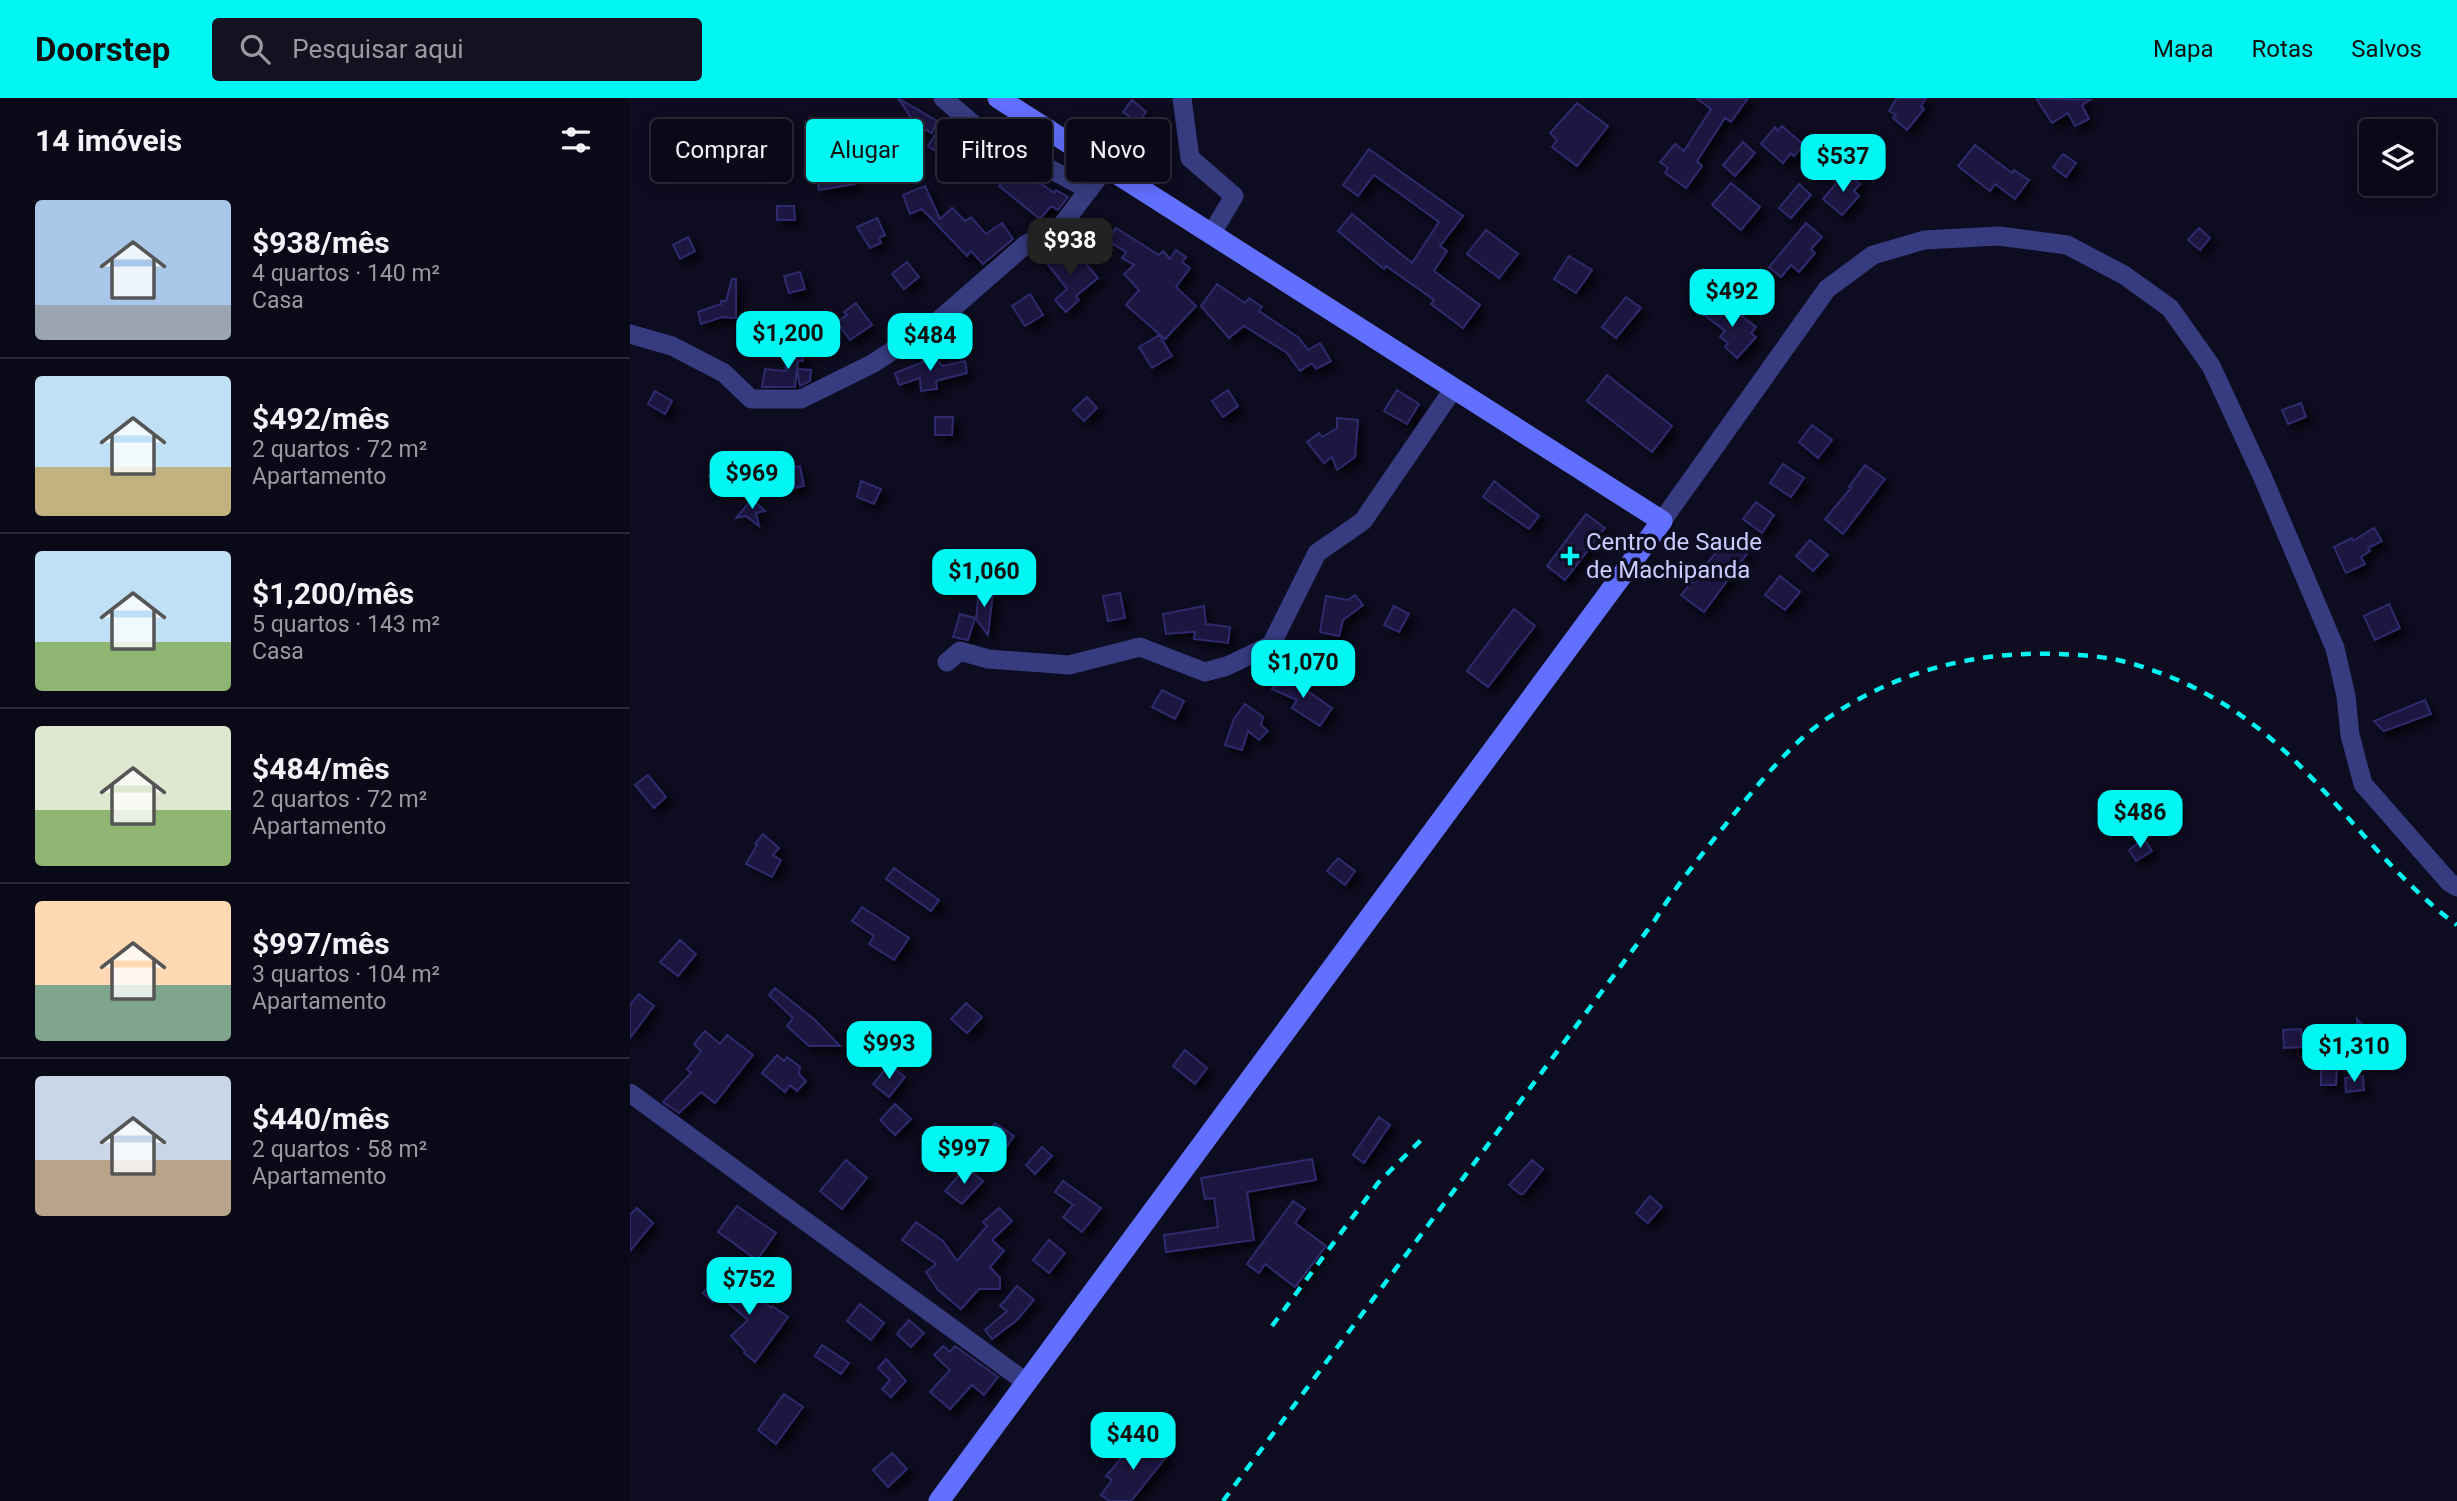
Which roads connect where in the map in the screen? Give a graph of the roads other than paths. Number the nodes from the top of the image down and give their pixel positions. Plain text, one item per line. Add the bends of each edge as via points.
1 (943, 98) edge
2 (998, 98) edge
3 (1182, 98) edge
4 (1066, 140) edge
5 (1095, 182) edge
6 (1132, 182) edge
7 (1089, 190) junction
8 (1212, 233) junction
9 (630, 334) edge
10 (1454, 388) junction
11 (1662, 521) junction
12 (947, 662) dead end
13 (2457, 887) edge
14 (632, 1098) edge
15 (1027, 1383) junction
16 (939, 1501) edge

1 - 7 street via 982,132
2 - 4 street
3 - 8 street via 1190,158 1234,196
5 - 7 street
6 - 8 street
7 - 9 street via 1061,226 1025,245 938,321 872,364 801,399 751,399 724,373 671,346
8 - 10 street
10 - 11 street
10 - 12 street via 1363,521 1317,553 1270,645 1205,672 1140,647 1069,665 988,659 960,651
11 - 13 street via 1827,289 1873,255 1924,240 1999,236 2067,245 2124,275 2170,308 2211,366 2335,648 2363,784
11 - 15 street
14 - 15 street
15 - 16 street

